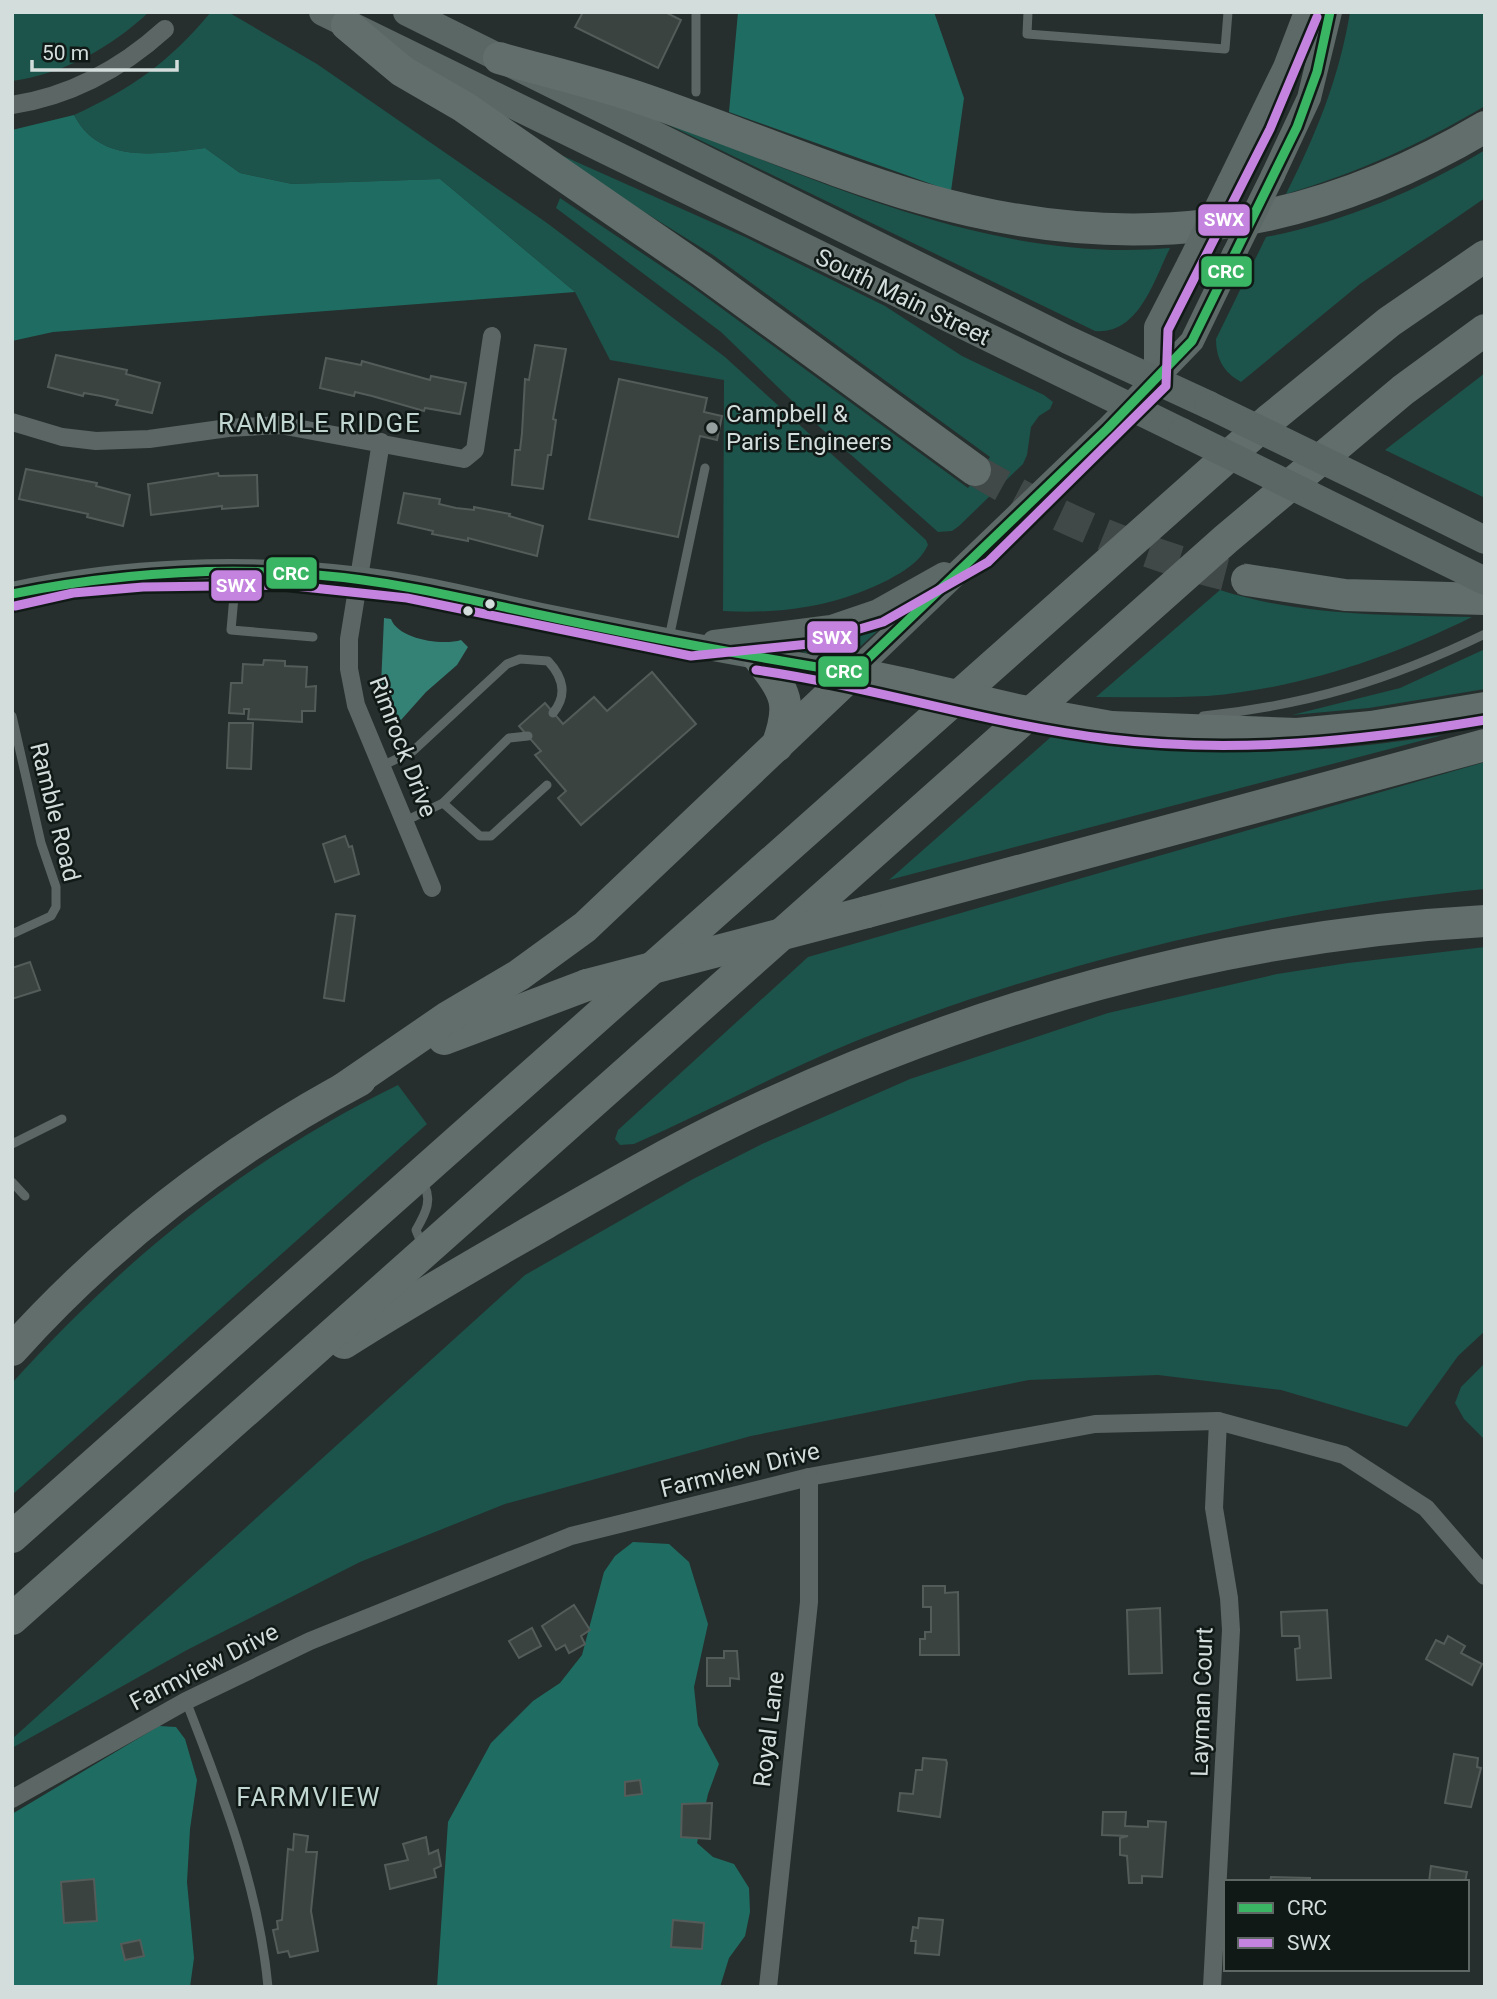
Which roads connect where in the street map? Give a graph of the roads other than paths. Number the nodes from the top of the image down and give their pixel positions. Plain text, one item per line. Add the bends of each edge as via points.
1 (407, 12) edge
2 (696, 12) edge
3 (1028, 12) edge
4 (1228, 12) edge
5 (1306, 12) edge
6 (1330, 12) edge
7 (335, 18) edge
8 (165, 29) dead end
9 (499, 58) junction
10 (696, 92) dead end
11 (12, 105) edge
12 (1485, 127) edge
13 (1485, 256) edge
14 (1485, 330) edge
15 (492, 337) dead end
16 (1156, 379) junction
17 (1129, 407) junction
18 (12, 422) edge
19 (381, 442) junction
20 (705, 468) dead end
21 (975, 470) tunnel mouth
22 (1485, 540) edge
23 (981, 552) junction
24 (236, 572) junction
25 (359, 579) junction
26 (1247, 580) tunnel mouth
27 (1485, 581) edge
28 (12, 594) edge
29 (1485, 599) edge
30 (1485, 634) edge
31 (313, 637) dead end
32 (680, 642) junction
33 (760, 658) junction
34 (853, 673) junction
35 (1485, 708) edge
36 (553, 713) dead end
37 (12, 716) edge
38 (1198, 717) dead end
39 (1185, 719) dead end
40 (1111, 727) junction
41 (528, 736) dead end
42 (1485, 745) edge
43 (777, 746) junction
44 (382, 766) junction
45 (547, 785) dead end
46 (443, 803) junction
47 (405, 821) junction
48 (432, 888) dead end
49 (1485, 908) edge
50 (1485, 920) edge
51 (1454, 922) junction
52 (12, 934) edge
53 (343, 1089) junction
54 (62, 1119) dead end
55 (12, 1144) edge
56 (418, 1176) junction
57 (12, 1182) edge
58 (25, 1196) dead end
59 (425, 1252) junction
60 (12, 1350) edge
61 (298, 1364) junction
62 (1218, 1420) junction
63 (809, 1477) junction
64 (12, 1537) edge
65 (1485, 1576) edge
66 (12, 1619) edge
67 (187, 1700) junction
68 (12, 1799) edge
69 (268, 1987) edge
70 (768, 1987) edge
71 (1212, 1987) edge

1 - 9 main road, South Main Street
2 - 10 lane
3 - 4 lane via 1027,34 1225,49
5 - 16 main road, bridge via 1286,67 1156,327
6 - 16 main road, bridge via 1309,98 1273,175 1192,341
7 - 17 main road, South Main Street
7 - 21 highway via 402,71 464,107 702,271
8 - 11 street via 109,72 66,92
9 - 12 highway via 634,96 919,197 983,214 1089,229 1223,224 1290,211 1388,178
9 - 16 main road, South Main Street
13 - 56 highway via 1389,322 1260,428
14 - 59 highway via 1403,390 1226,539
15 - 19 street via 472,456 459,458
16 - 17 main road
16 - 22 main road, South Main Street, bridge
17 - 23 main road
17 - 27 main road, South Main Street, bridge
18 - 19 street via 62,437 96,441 176,437 263,425
19 - 25 street, Rimrock Drive
20 - 32 lane
23 - 32 main road via 895,603 852,621 807,632
23 - 34 main road
24 - 25 main road
24 - 28 main road via 71,582
24 - 31 lane via 231,630
25 - 32 main road
25 - 44 street, Rimrock Drive via 349,669 356,705
26 - 29 highway via 1345,595
30 - 38 lane via 1396,674 1335,694
32 - 33 main road
33 - 34 main road
33 - 43 highway via 784,692 787,721
34 - 40 highway, bridge
34 - 43 highway
35 - 40 highway via 1297,734
36 - 44 lane via 562,702 557,671 548,661 520,659 507,664 413,751
37 - 52 lane, Ramble Road via 41,843 56,887 51,916
39 - 40 lane
41 - 46 lane via 509,738
42 - 53 highway, bridge via 587,985 440,1041
43 - 53 highway via 585,927
44 - 47 street, Rimrock Drive
45 - 46 lane via 491,836 480,836
46 - 47 lane
47 - 48 street, Rimrock Drive
49 - 51 highway
50 - 51 highway
51 - 61 highway via 1341,935 1157,970 1028,1005 906,1047 803,1089 660,1158 329,1352
53 - 60 highway via 222,1163 145,1221
54 - 55 lane
56 - 59 lane via 428,1193 416,1230
56 - 64 highway
57 - 58 lane
59 - 61 highway
61 - 66 highway
62 - 63 street, Farmview Drive via 1095,1423
62 - 65 street, Farmview Drive via 1344,1455 1426,1508
62 - 71 street, Layman Court via 1214,1508 1231,1630
63 - 67 street, Farmview Drive via 571,1536 339,1629
63 - 70 street, Royal Lane via 809,1602
67 - 68 street, Farmview Drive
67 - 69 lane via 234,1825 264,1937

